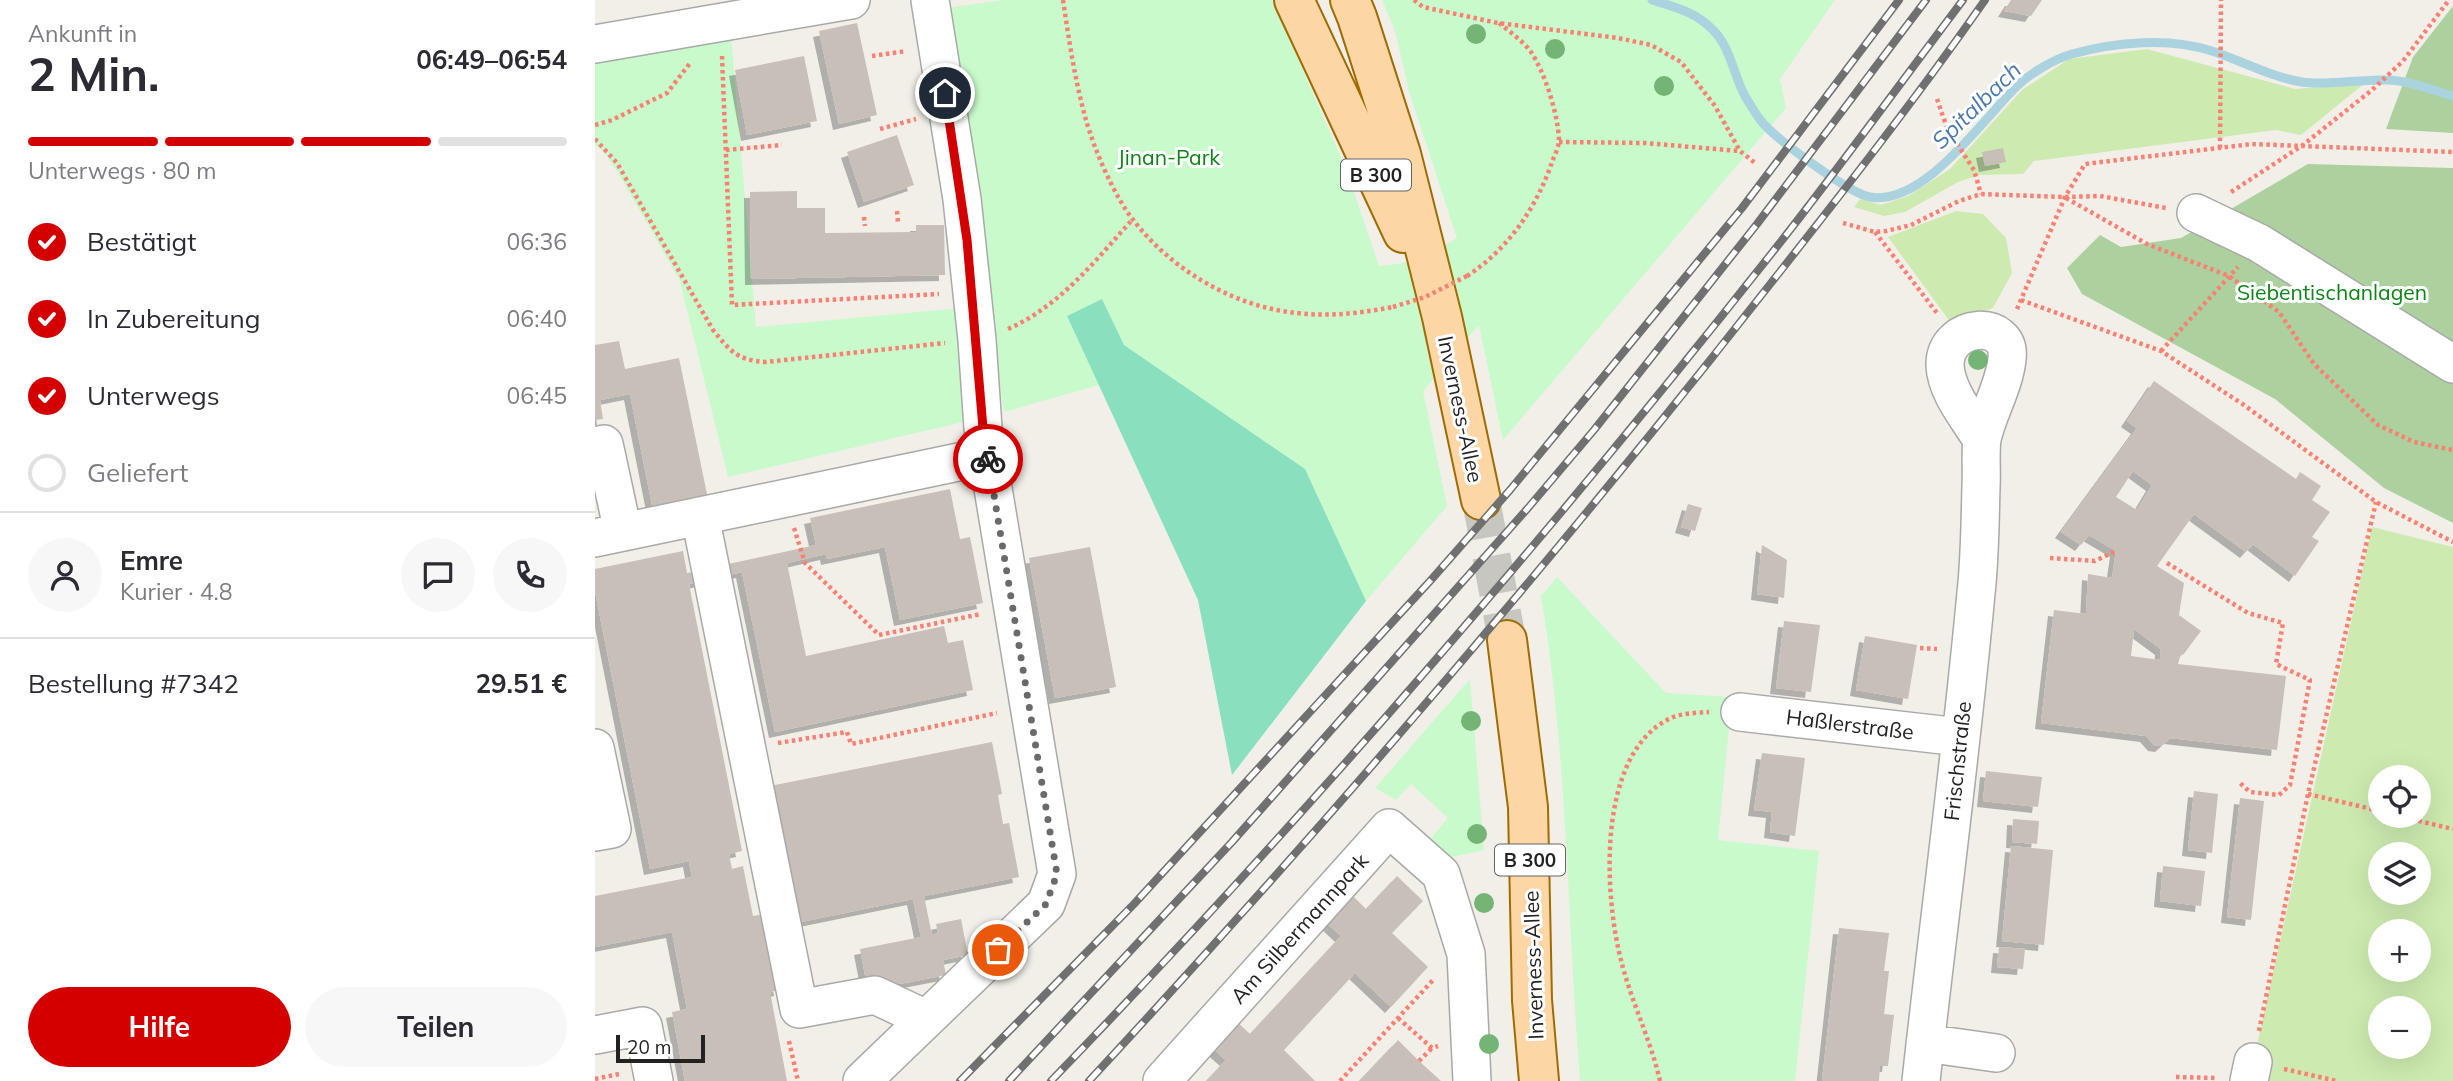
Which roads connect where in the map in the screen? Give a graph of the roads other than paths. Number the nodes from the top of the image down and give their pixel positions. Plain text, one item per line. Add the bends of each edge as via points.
1 (852, 0) edge
2 (930, 0) edge
3 (1294, 0) edge
4 (1350, 0) edge
5 (595, 44) edge
6 (2196, 213) road end
7 (1442, 317) junction
8 (2453, 364) edge
9 (1982, 440) junction
10 (985, 442) junction
11 (595, 446) edge
12 (1481, 500) tunnel mouth
13 (700, 516) junction
14 (609, 535) edge
15 (1507, 640) tunnel mouth
16 (1741, 712) road end
17 (1960, 737) junction
18 (595, 748) edge
19 (595, 832) edge
20 (926, 1019) junction
21 (595, 1035) edge
22 (1926, 1043) junction
23 (1996, 1053) dead end
24 (637, 1077) edge
25 (862, 1081) edge
26 (1162, 1081) edge
27 (1472, 1081) edge
28 (1539, 1081) edge
29 (1921, 1081) edge

1 - 5 street
2 - 10 street via 962,200
3 - 7 main road, Inverness-Allee / B 300
4 - 7 main road, Inverness-Allee / B 300 via 1401,154
6 - 8 street via 2259,243
7 - 12 main road, Inverness-Allee / B 300
9 - 9 street, Frischstraße via 2008,356 2004,342 1979,328 1957,338 1945,362 1951,389
9 - 17 street, Frischstraße via 1976,591
10 - 13 street via 784,498
10 - 20 street via 1057,874 1046,904
11 - 14 street via 604,444
13 - 14 street
13 - 20 street via 799,1009 875,995
15 - 28 main road, Inverness-Allee / B 300 via 1528,807 1532,1000
16 - 17 street, Haßlerstraße
17 - 22 street, Frischstraße
18 - 19 street via 612,829
20 - 25 street
21 - 24 street via 643,1026
22 - 23 street
22 - 29 street, Frischstraße
26 - 27 street, Am Silbermannpark via 1389,828 1441,874 1466,954

